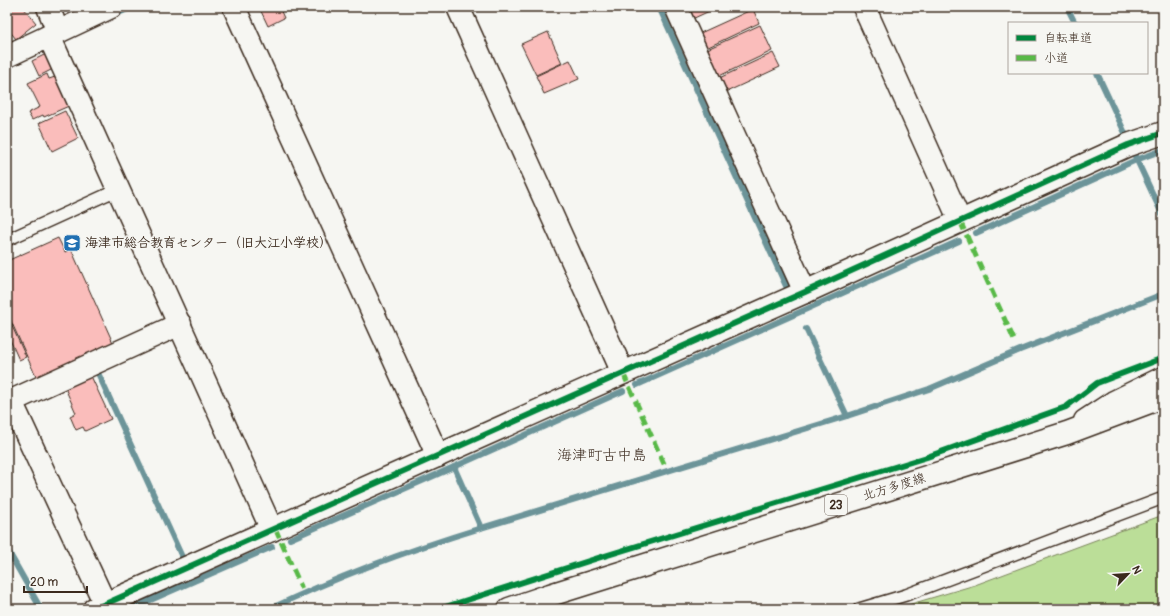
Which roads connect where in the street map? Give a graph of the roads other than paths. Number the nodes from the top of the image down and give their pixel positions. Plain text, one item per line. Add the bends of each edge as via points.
1 (48, 7) edge
2 (111, 7) edge
3 (234, 7) edge
4 (458, 7) edge
5 (676, 7) edge
6 (864, 7) edge
7 (54, 34) junction
8 (7, 56) edge
9 (1163, 133) edge
10 (119, 189) junction
11 (960, 221) junction
12 (7, 240) edge
13 (805, 292) junction
14 (180, 324) junction
15 (624, 373) junction
16 (1163, 378) edge
17 (9, 397) edge
18 (1163, 397) edge
19 (1067, 433) junction
20 (438, 456) junction
21 (1163, 498) edge
22 (272, 530) junction
23 (99, 607) edge
24 (509, 609) edge
25 (860, 609) edge

1 - 7 street
2 - 7 street
3 - 20 street
4 - 15 street
5 - 13 street
6 - 11 street
7 - 8 street
7 - 10 street
9 - 11 street via 1128,145
10 - 12 lane
10 - 14 street
11 - 13 street
13 - 15 street
14 - 17 street
14 - 22 street
15 - 20 street
16 - 19 street via 1114,402
17 - 23 street
18 - 19 street, 北方多度線 / 23
19 - 24 street, 北方多度線 / 23
20 - 22 street
21 - 25 lane via 914,592
22 - 23 street

